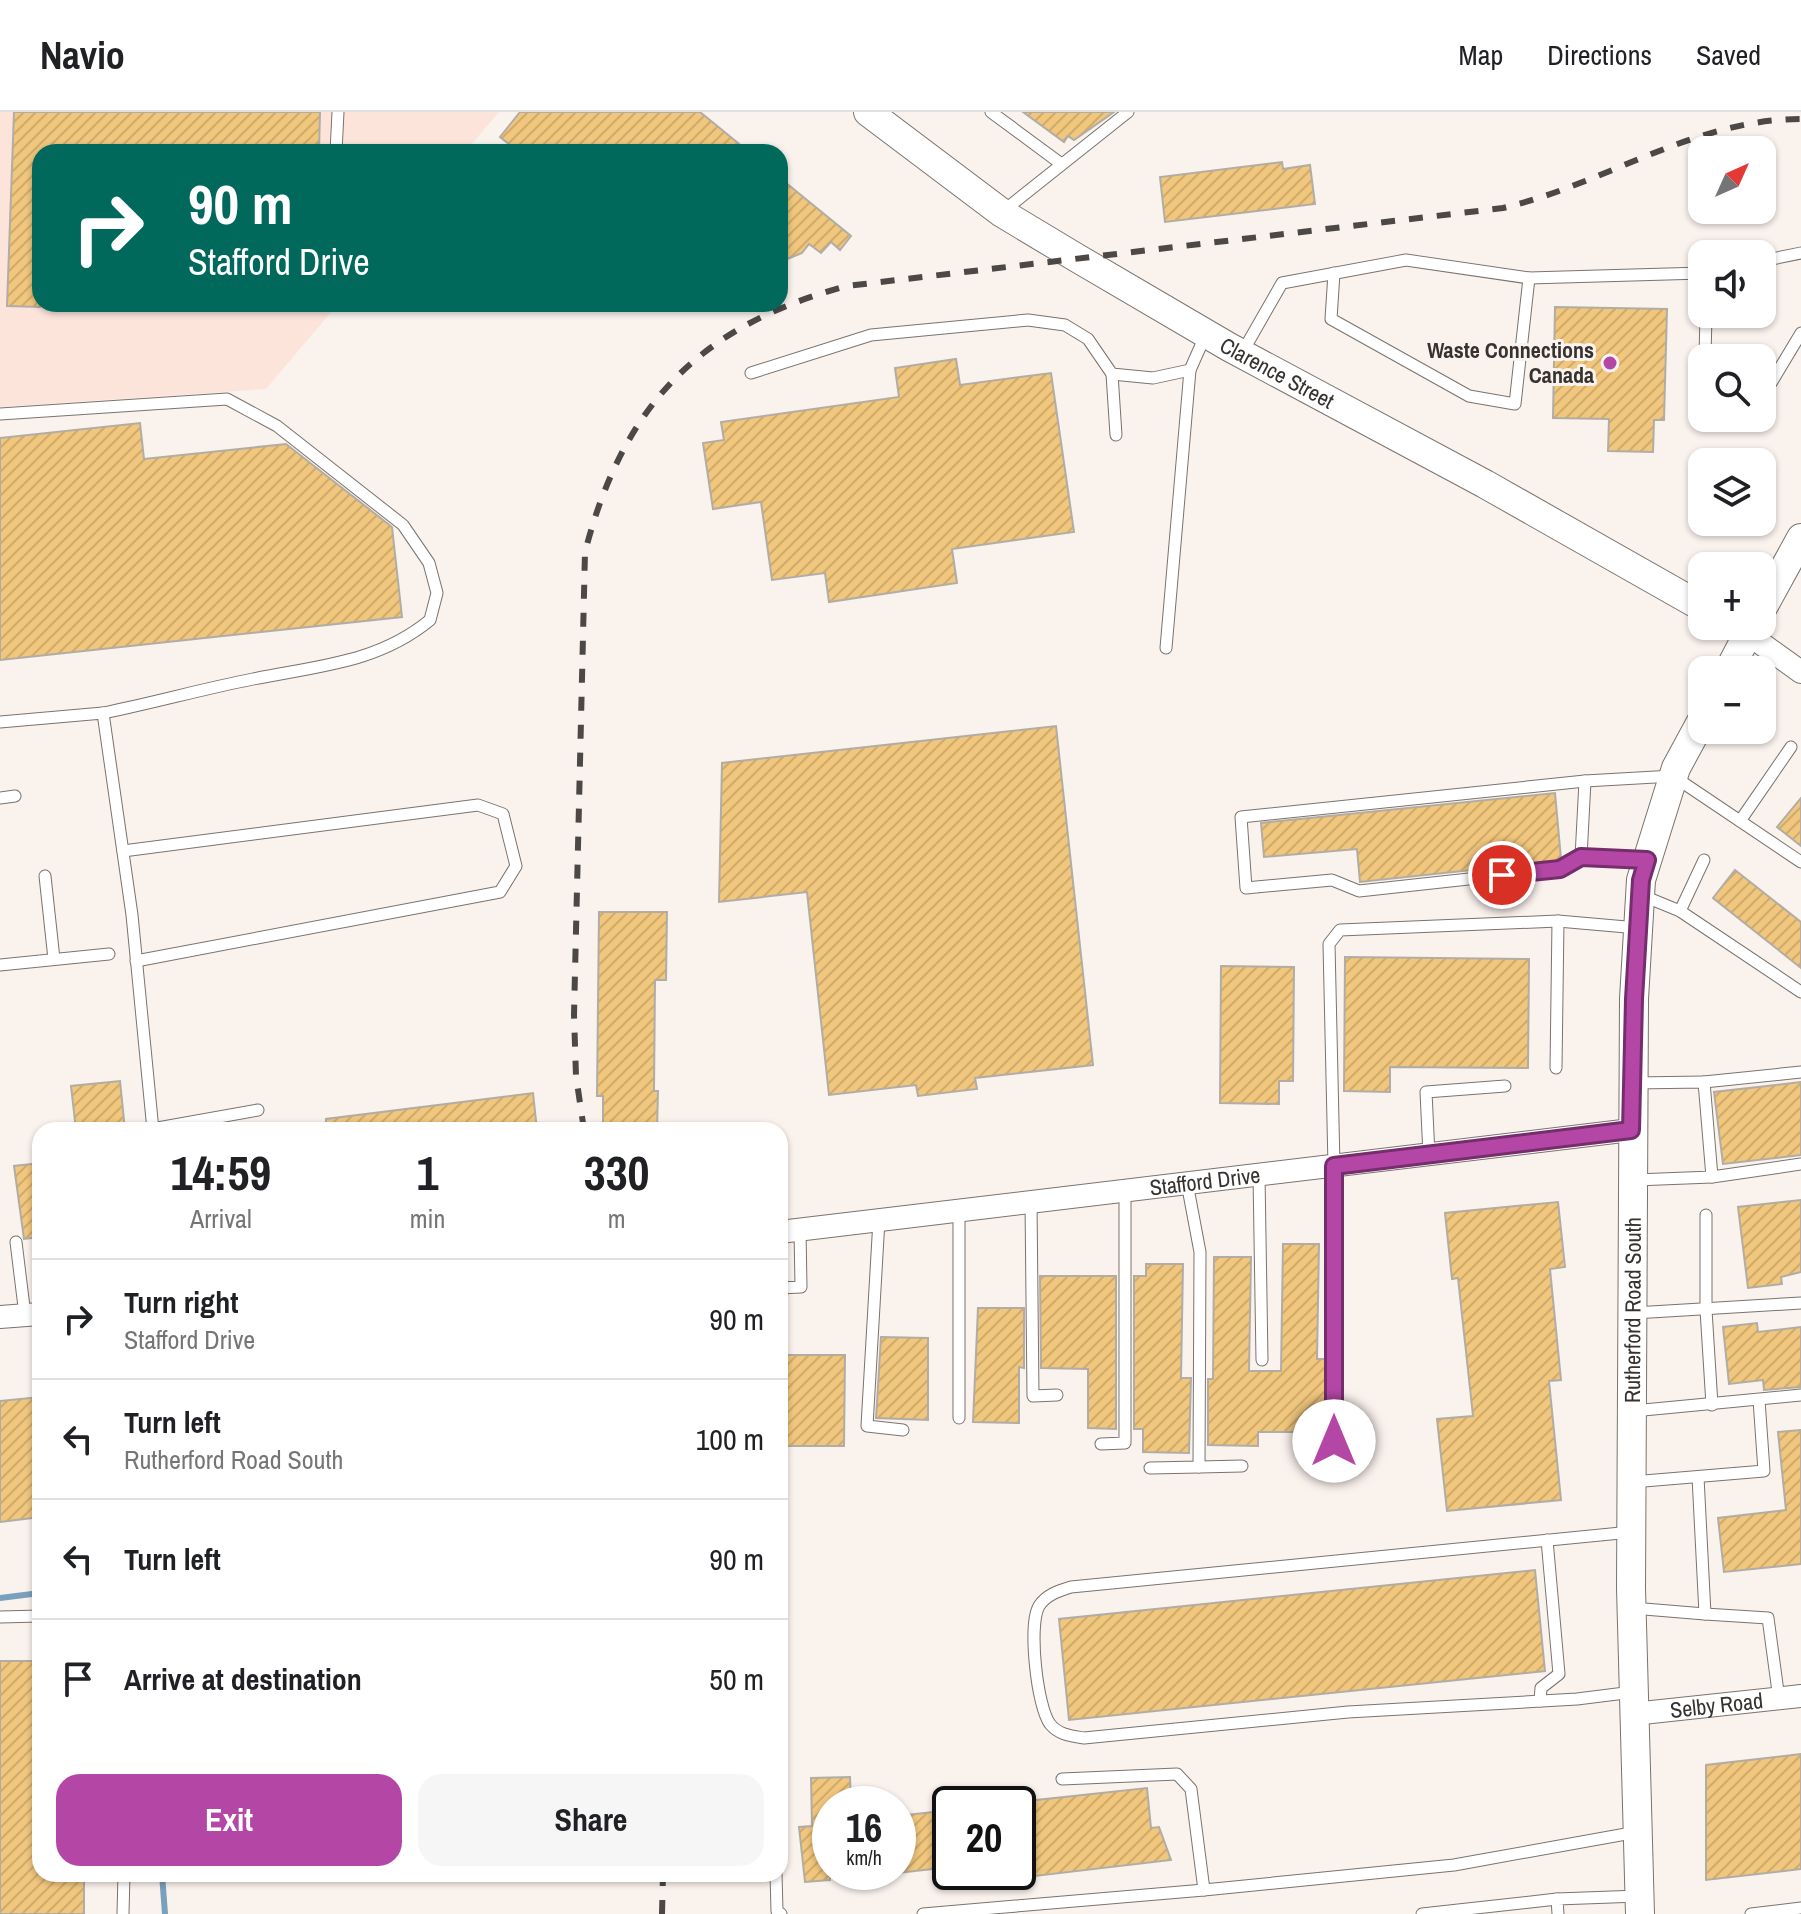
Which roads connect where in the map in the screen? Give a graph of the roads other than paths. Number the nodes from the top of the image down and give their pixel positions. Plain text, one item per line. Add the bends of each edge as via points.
1 (338, 112) edge
2 (868, 112) edge
3 (991, 112) edge
4 (1128, 112) edge
5 (336, 144) edge
6 (1060, 163) junction
7 (1002, 213) junction
8 (1801, 253) edge
9 (1776, 258) edge
10 (1334, 273) junction
11 (1688, 273) edge
12 (1529, 278) junction
13 (1206, 333) junction
14 (1801, 333) edge
15 (1242, 354) junction
16 (1190, 370) junction
17 (751, 373) dead end
18 (1112, 374) junction
19 (1776, 375) edge
20 (0, 414) edge
21 (1116, 435) dead end
22 (1801, 538) edge
23 (1776, 584) edge
24 (1688, 599) edge
25 (1759, 640) edge
26 (1166, 648) dead end
27 (1801, 672) edge
28 (103, 713) junction
29 (0, 722) edge
30 (1690, 744) edge
31 (1791, 747) dead end
32 (1673, 776) junction
33 (1585, 781) junction
34 (15, 796) dead end
35 (0, 798) edge
36 (1740, 821) junction
37 (123, 851) junction
38 (1581, 857) junction
39 (1647, 860) junction
40 (1704, 860) dead end
41 (1801, 862) edge
42 (45, 876) dead end
43 (1641, 895) junction
44 (1680, 911) junction
45 (1558, 921) junction
46 (1638, 928) junction
47 (109, 954) dead end
48 (54, 959) junction
49 (136, 961) junction
50 (0, 965) edge
51 (1801, 992) edge
52 (1556, 1068) dead end
53 (1801, 1072) edge
54 (1704, 1082) junction
55 (1632, 1083) junction
56 (1505, 1086) dead end
57 (258, 1110) dead end
58 (151, 1122) edge
59 (191, 1122) edge
60 (1631, 1130) junction
61 (1429, 1155) junction
62 (1801, 1164) edge
63 (1334, 1166) junction
64 (1259, 1175) junction
65 (1712, 1177) junction
66 (1631, 1180) junction
67 (1187, 1183) junction
68 (1125, 1191) junction
69 (1031, 1202) junction
70 (959, 1211) junction
71 (1706, 1215) dead end
72 (879, 1220) junction
73 (790, 1231) edge
74 (16, 1242) dead end
75 (788, 1288) edge
76 (1801, 1303) edge
77 (1706, 1310) junction
78 (32, 1314) edge
79 (1631, 1314) junction
80 (0, 1317) edge
81 (1262, 1360) dead end
82 (1057, 1395) dead end
83 (1801, 1395) edge
84 (1759, 1400) junction
85 (1712, 1405) junction
86 (1633, 1411) junction
87 (959, 1418) dead end
88 (903, 1430) dead end
89 (1300, 1440) dead end
90 (1101, 1444) dead end
91 (1242, 1466) dead end
92 (1199, 1467) junction
93 (1150, 1468) dead end
94 (1698, 1477) junction
95 (1631, 1482) junction
96 (1631, 1532) junction
97 (1547, 1540) junction
98 (1632, 1608) junction
99 (1705, 1614) junction
100 (32, 1616) edge
101 (0, 1617) edge
102 (1790, 1698) edge
103 (1540, 1701) junction
104 (1634, 1703) junction
105 (1062, 1779) dead end
106 (1637, 1831) junction
107 (124, 1882) edge
108 (776, 1882) edge
109 (1204, 1890) junction
110 (1557, 1899) junction
111 (1640, 1905) edge
112 (1801, 1908) edge
113 (123, 1914) edge
114 (781, 1914) edge
115 (923, 1914) edge
116 (1422, 1914) edge
117 (1558, 1914) edge
118 (1751, 1914) edge

1 - 5 lane
2 - 7 street, Clarence Street
3 - 6 lane
4 - 6 lane
6 - 7 lane
7 - 13 street, Clarence Street
8 - 9 lane
10 - 12 lane via 1406,260
10 - 12 lane via 1331,319 1469,396 1515,404
10 - 15 lane via 1282,283
11 - 12 lane
13 - 15 street, Clarence Street
13 - 16 lane
14 - 19 lane
15 - 24 street, Clarence Street
16 - 18 lane via 1153,378
16 - 26 lane
17 - 18 lane via 871,335 1028,320 1065,325 1088,339
18 - 21 lane
20 - 28 lane via 227,399 277,426 355,486 403,525 429,563 437,593 430,620 388,649 342,664
22 - 23 street
25 - 27 street
28 - 29 lane
28 - 37 lane
30 - 32 street, Rutherford Road South
31 - 36 lane
32 - 33 lane
32 - 36 lane
32 - 39 street, Rutherford Road South
33 - 38 lane
33 - 38 lane via 1241,817 1246,888 1332,880 1359,891 1560,869
34 - 35 lane
36 - 41 lane
37 - 49 lane
37 - 49 lane via 478,805 503,814 516,866 500,892
38 - 39 lane
39 - 43 street, Rutherford Road South
40 - 44 lane
42 - 48 lane
43 - 44 lane
43 - 46 street, Rutherford Road South
44 - 51 lane
45 - 46 lane
45 - 52 lane
45 - 63 lane via 1340,930 1329,944
46 - 55 street, Rutherford Road South
47 - 48 lane
48 - 50 lane
49 - 58 lane
53 - 54 lane
54 - 55 lane
54 - 65 lane
55 - 60 street, Rutherford Road South
56 - 61 lane via 1426,1092
57 - 59 lane
60 - 61 street, Stafford Drive
60 - 66 street, Rutherford Road South
61 - 63 street, Stafford Drive
62 - 65 lane
63 - 64 street, Stafford Drive
63 - 89 lane via 1334,1441
64 - 67 street, Stafford Drive
64 - 81 lane
65 - 66 lane
66 - 79 street, Rutherford Road South
67 - 68 street, Stafford Drive
67 - 92 lane via 1200,1252
68 - 69 street, Stafford Drive
68 - 90 lane via 1125,1443
69 - 70 street, Stafford Drive
69 - 82 lane via 1033,1396
70 - 72 street, Stafford Drive
70 - 87 lane
71 - 77 lane
72 - 73 street, Stafford Drive
72 - 88 lane via 867,1426
73 - 75 lane via 801,1287
74 - 78 lane
76 - 77 lane
77 - 79 lane
77 - 85 lane
78 - 80 street
79 - 86 street, Rutherford Road South
83 - 84 lane
84 - 85 lane
84 - 94 lane via 1764,1471
85 - 86 lane
86 - 95 street, Rutherford Road South
91 - 92 lane
92 - 93 lane
94 - 95 lane
94 - 99 lane
95 - 96 street, Rutherford Road South
96 - 97 lane
96 - 98 street, Rutherford Road South
97 - 103 lane via 1559,1674 1541,1688
97 - 103 lane via 1071,1587 1047,1597 1034,1621 1048,1722 1061,1734 1084,1738 1348,1712
98 - 99 lane
98 - 104 street, Rutherford Road South
99 - 102 lane via 1768,1618
100 - 101 lane
102 - 104 street, Selby Road
103 - 104 lane
104 - 106 street, Rutherford Road South
105 - 109 lane via 1177,1774 1191,1789
106 - 109 lane via 1454,1865
106 - 111 street, Rutherford Road South
107 - 113 lane
108 - 114 lane
109 - 115 lane
110 - 111 lane
110 - 116 lane
110 - 117 lane
112 - 118 lane

